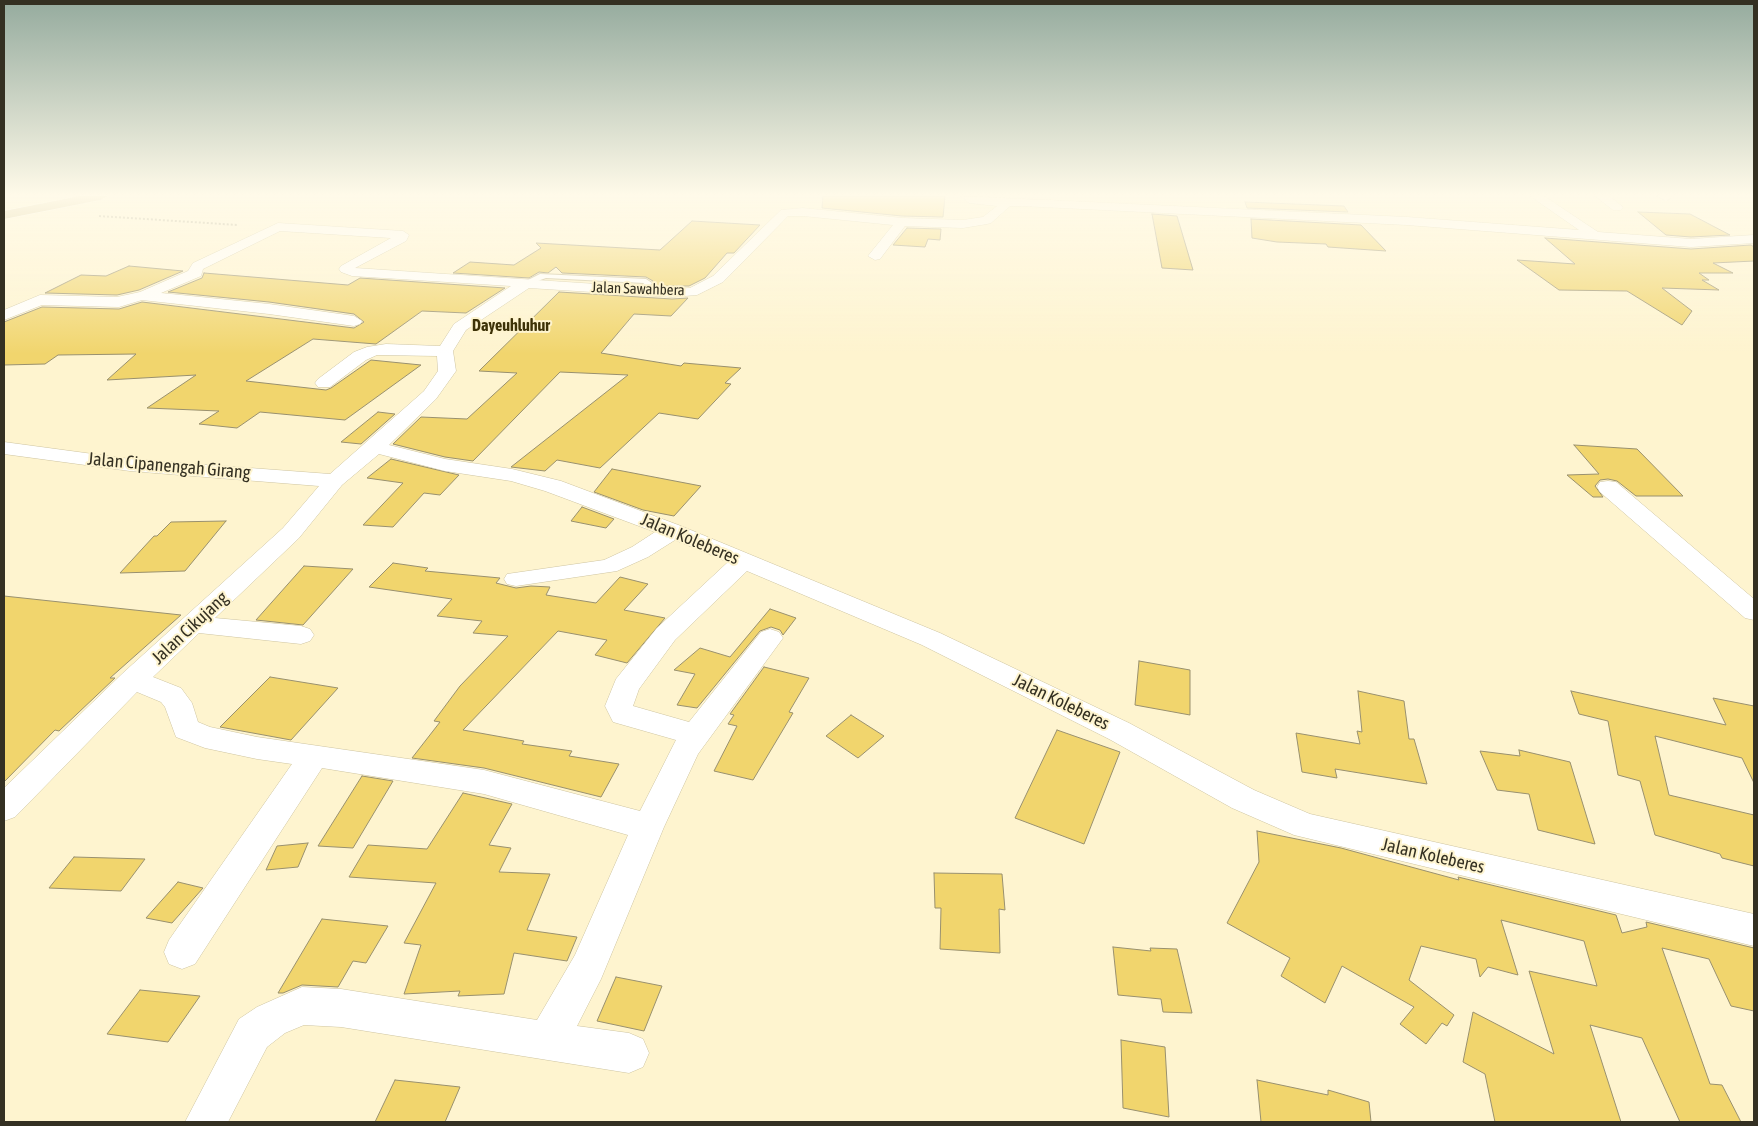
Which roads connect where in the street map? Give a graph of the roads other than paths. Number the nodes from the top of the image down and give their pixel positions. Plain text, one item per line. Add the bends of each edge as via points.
1 (234, 249) edge
2 (381, 249) edge
3 (749, 249) edge
4 (882, 249) edge
5 (876, 256) dead end
6 (526, 283) junction
7 (142, 296) junction
8 (4, 315) edge
9 (354, 321) dead end
10 (445, 351) junction
11 (324, 383) dead end
12 (375, 447) junction
13 (4, 448) edge
14 (335, 481) junction
15 (1608, 487) dead end
16 (673, 531) junction
17 (743, 561) junction
18 (516, 579) dead end
19 (1754, 612) edge
20 (195, 624) junction
21 (301, 635) dead end
22 (770, 638) dead end
23 (133, 680) junction
24 (695, 735) junction
25 (314, 755) junction
26 (4, 808) edge
27 (648, 827) junction
28 (1754, 930) edge
29 (182, 952) dead end
30 (547, 1041) junction
31 (629, 1054) dead end
32 (206, 1122) edge

1 - 7 street, Jalan Sawahbera via 198,266 196,272
2 - 6 street, Jalan Sawahbera via 346,269 352,272
3 - 6 street, Jalan Sawahbera via 718,280 701,289 678,293
4 - 5 street
6 - 10 street via 460,327
7 - 8 street via 120,302 40,300
7 - 9 street
10 - 11 street via 373,351 360,356
10 - 12 street via 447,371 434,390
12 - 14 street, Jalan Cikujang
12 - 16 street, Jalan Koleberes via 445,465 512,475 554,486
13 - 14 street, Jalan Cipanengah Girang via 130,464
14 - 20 street, Jalan Cikujang via 291,533
15 - 19 street
16 - 17 street, Jalan Koleberes
16 - 18 street via 640,552 608,566
17 - 24 street via 666,634 626,686 618,706 623,715
17 - 28 street, Jalan Koleberes via 932,639 1119,731 1243,799 1305,826
20 - 21 street
20 - 23 street, Jalan Cikujang
22 - 24 street
23 - 25 street via 171,695 178,703 186,729 205,737
23 - 26 street, Jalan Cikujang
24 - 27 street
25 - 27 street via 484,782
25 - 29 street
27 - 30 street via 588,967
30 - 31 street
30 - 32 street via 340,1008 302,1006 271,1020 253,1033

